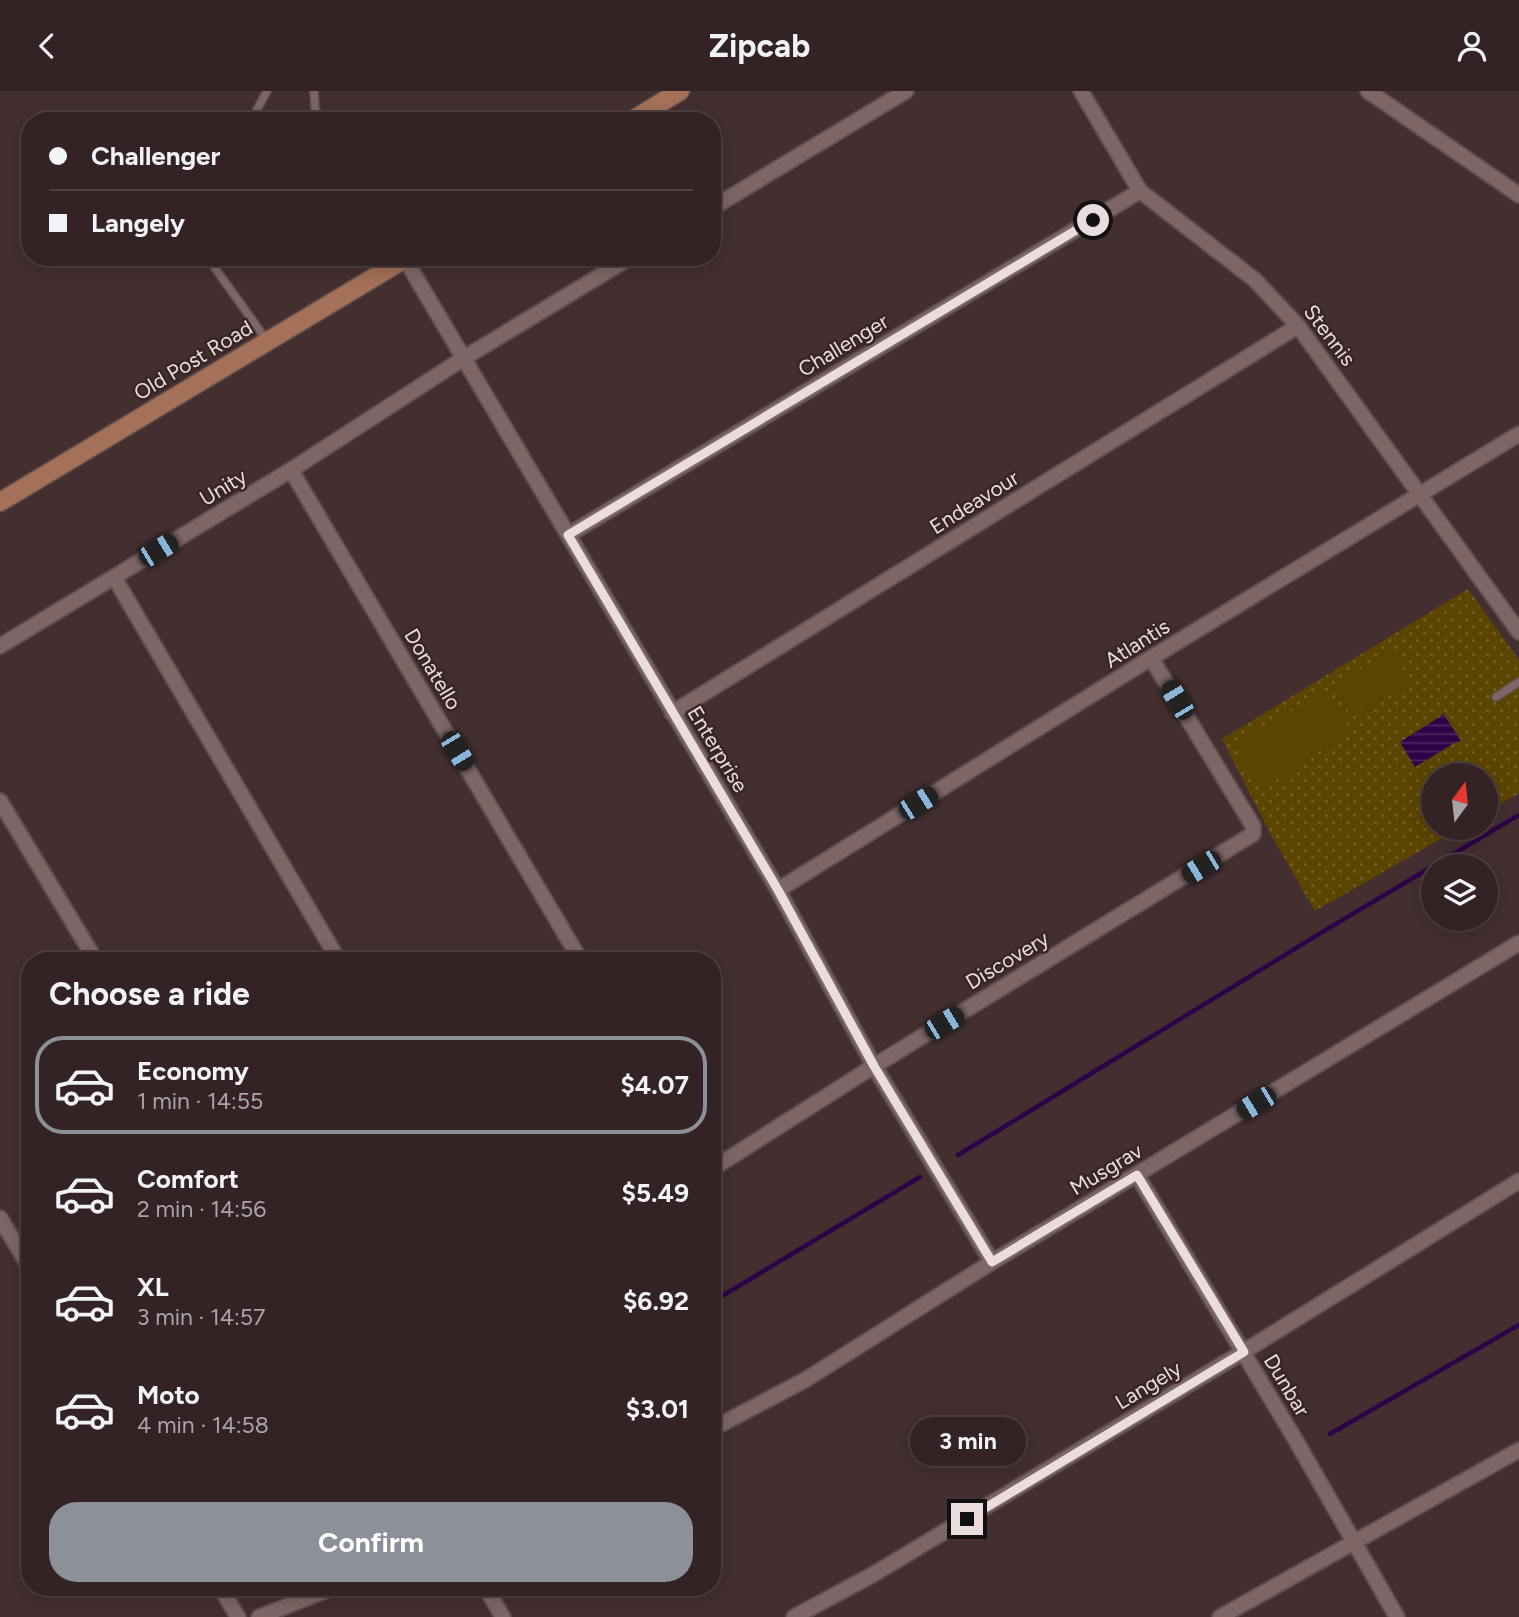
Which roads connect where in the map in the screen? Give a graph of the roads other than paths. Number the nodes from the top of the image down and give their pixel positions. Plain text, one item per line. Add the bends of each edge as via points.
1 (267, 91) edge
2 (314, 91) edge
3 (680, 91) edge
4 (906, 91) edge
5 (1080, 91) edge
6 (1367, 91) edge
7 (256, 112) edge
8 (317, 112) edge
9 (646, 112) edge
10 (1140, 191) junction
11 (1519, 195) edge
12 (721, 203) edge
13 (213, 266) edge
14 (393, 266) edge
15 (411, 266) edge
16 (616, 266) edge
17 (1298, 326) junction
18 (268, 342) junction
19 (464, 358) junction
20 (1519, 434) edge
21 (291, 470) junction
22 (1422, 495) junction
23 (0, 502) edge
24 (568, 535) junction
25 (114, 577) junction
26 (1519, 632) edge
27 (0, 646) edge
28 (1151, 658) junction
29 (1519, 682) edge
30 (1496, 697) dead end
31 (672, 713) junction
32 (0, 801) edge
33 (778, 890) junction
34 (1519, 943) edge
35 (91, 952) edge
36 (334, 952) edge
37 (576, 952) edge
38 (874, 1066) junction
39 (721, 1163) edge
40 (1137, 1175) junction
41 (1519, 1181) edge
42 (0, 1218) edge
43 (21, 1253) edge
44 (992, 1262) junction
45 (1244, 1352) junction
46 (721, 1424) edge
47 (1519, 1450) edge
48 (1354, 1543) junction
49 (225, 1596) edge
50 (312, 1596) edge
51 (490, 1596) edge
52 (237, 1617) edge
53 (259, 1617) edge
54 (503, 1617) edge
55 (794, 1617) edge
56 (1220, 1617) edge
57 (1397, 1617) edge

1 - 7 lane
2 - 8 lane
3 - 9 street
4 - 12 street
5 - 10 street, Stennis
6 - 11 street
10 - 17 street, Stennis via 1255,280
10 - 24 street, Challenger
13 - 18 lane
14 - 18 street, Old Post Road
15 - 19 street, Enterprise
16 - 19 street
17 - 22 street, Stennis
17 - 31 street, Endeavour
18 - 23 street, Old Post Road
19 - 21 street, Unity
19 - 24 street, Enterprise
20 - 22 street, Atlantis
21 - 25 street, Unity
21 - 37 street, Donatello
22 - 26 street, Stennis
22 - 28 street, Atlantis
24 - 31 street, Enterprise
25 - 27 street, Unity
25 - 36 street
28 - 33 street, Atlantis
28 - 38 street, Discovery via 1253,826 1253,834
29 - 30 lane
31 - 33 street, Enterprise
32 - 35 street
33 - 38 street, Enterprise
34 - 40 street, Musgrav
38 - 39 street, Discovery
38 - 44 street, Enterprise
40 - 44 street, Musgrav
40 - 45 street, Dunbar
41 - 45 street, Langely
42 - 43 street
44 - 46 street, Musgrav via 805,1380
45 - 48 street, Dunbar
45 - 55 street, Langely via 874,1574
47 - 48 street
48 - 56 street
48 - 57 street, Dunbar
49 - 52 street
50 - 53 street
51 - 54 street

